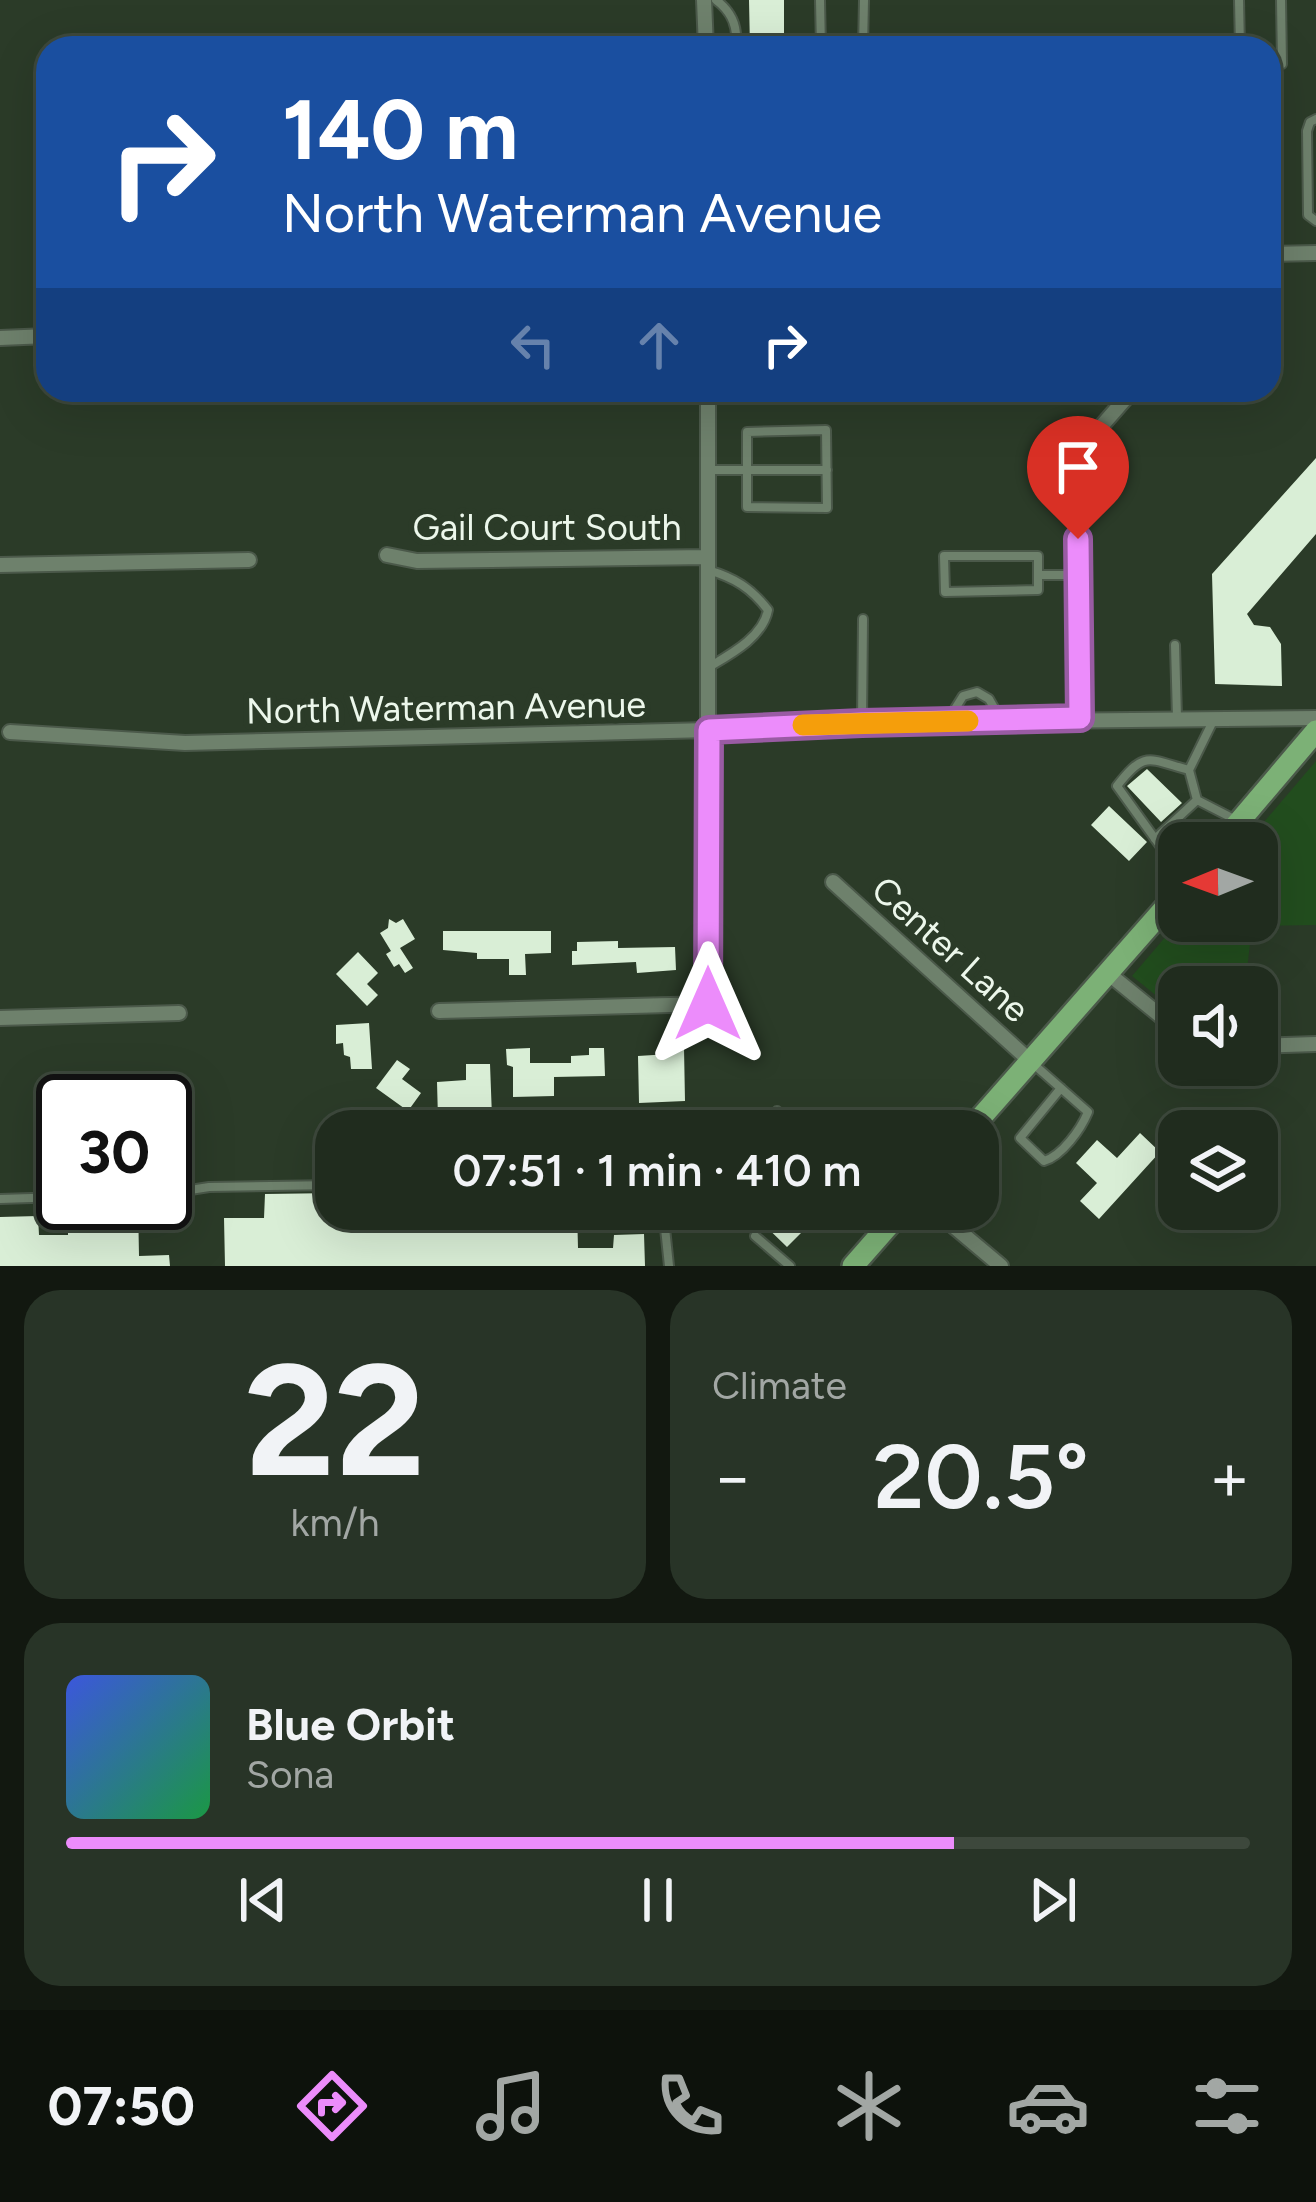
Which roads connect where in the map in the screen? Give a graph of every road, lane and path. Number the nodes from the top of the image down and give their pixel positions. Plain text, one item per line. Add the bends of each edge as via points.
1 (704, 0) edge
2 (716, 0) edge
3 (820, 0) edge
4 (864, 0) edge
5 (1239, 0) edge
6 (1281, 0) edge
7 (706, 36) edge
8 (736, 36) edge
9 (821, 36) edge
10 (863, 36) edge
11 (1240, 36) edge
12 (1281, 64) edge
13 (1316, 119) edge
14 (1316, 221) edge
15 (1316, 253) edge
16 (1281, 254) edge
17 (36, 336) edge
18 (0, 338) edge
19 (707, 402) edge
20 (1122, 402) edge
21 (707, 470) junction
22 (747, 470) junction
23 (826, 470) junction
24 (387, 555) dead end
25 (249, 560) dead end
26 (707, 563) junction
27 (0, 565) edge
28 (1038, 574) junction
29 (1078, 575) junction
30 (863, 619) dead end
31 (1175, 645) dead end
32 (708, 667) junction
33 (1080, 718) junction
34 (1177, 718) junction
35 (1214, 718) junction
36 (1316, 718) edge
37 (1001, 720) junction
38 (947, 721) junction
39 (862, 723) junction
40 (709, 730) junction
41 (1316, 730) edge
42 (10, 732) dead end
43 (1189, 770) junction
44 (1197, 800) junction
45 (1239, 821) joint
46 (1155, 838) junction
47 (1158, 844) edge
48 (833, 881) dead end
49 (1158, 917) edge
50 (1109, 974) junction
51 (439, 1011) dead end
52 (179, 1013) dead end
53 (1158, 1014) edge
54 (0, 1018) edge
55 (1316, 1044) edge
56 (1278, 1045) edge
57 (1029, 1060) junction
58 (1061, 1088) junction
59 (987, 1110) edge
60 (315, 1185) edge
61 (192, 1190) edge
62 (36, 1198) edge
63 (0, 1199) edge
64 (667, 1230) edge
65 (882, 1230) edge
66 (958, 1230) edge
67 (755, 1236) dead end
68 (669, 1266) edge
69 (790, 1266) edge
70 (853, 1266) edge
71 (1001, 1266) edge

1 - 7 street
2 - 8 lane via 734,19
3 - 9 lane
4 - 10 lane
5 - 11 lane
6 - 12 lane
13 - 14 lane via 1307,131 1308,215
15 - 16 street
17 - 18 street
19 - 21 street
20 - 29 street via 1084,445 1077,467
21 - 22 lane
21 - 26 street
22 - 23 lane
22 - 23 lane via 747,508 827,508
22 - 23 lane via 747,432 826,430
24 - 26 street, Gail Court South
25 - 27 street
26 - 32 street
26 - 32 lane via 768,610 755,634
28 - 28 lane via 1038,590 945,592 944,556 1038,556
28 - 29 lane
29 - 33 street
30 - 39 lane
31 - 34 lane
32 - 40 street
33 - 34 street, North Waterman Avenue
33 - 37 street, North Waterman Avenue
34 - 35 street, North Waterman Avenue
35 - 36 street, North Waterman Avenue
35 - 43 lane
37 - 38 street, North Waterman Avenue
37 - 38 lane via 977,692 963,696
38 - 39 street, North Waterman Avenue
39 - 40 street, North Waterman Avenue
40 - 42 street, North Waterman Avenue via 185,743
40 - 51 street via 708,1004
41 - 45 main road
43 - 44 lane
43 - 46 lane via 1149,759 1118,786
44 - 45 lane
44 - 46 lane
46 - 47 lane
48 - 57 street, Center Lane
49 - 50 main road
50 - 53 street
50 - 57 main road
52 - 54 street
55 - 56 street
57 - 58 lane
57 - 59 main road
58 - 58 lane via 1088,1112 1044,1161 1020,1138
60 - 61 lane
62 - 63 lane
64 - 68 lane
65 - 70 main road
66 - 71 street
67 - 69 lane

